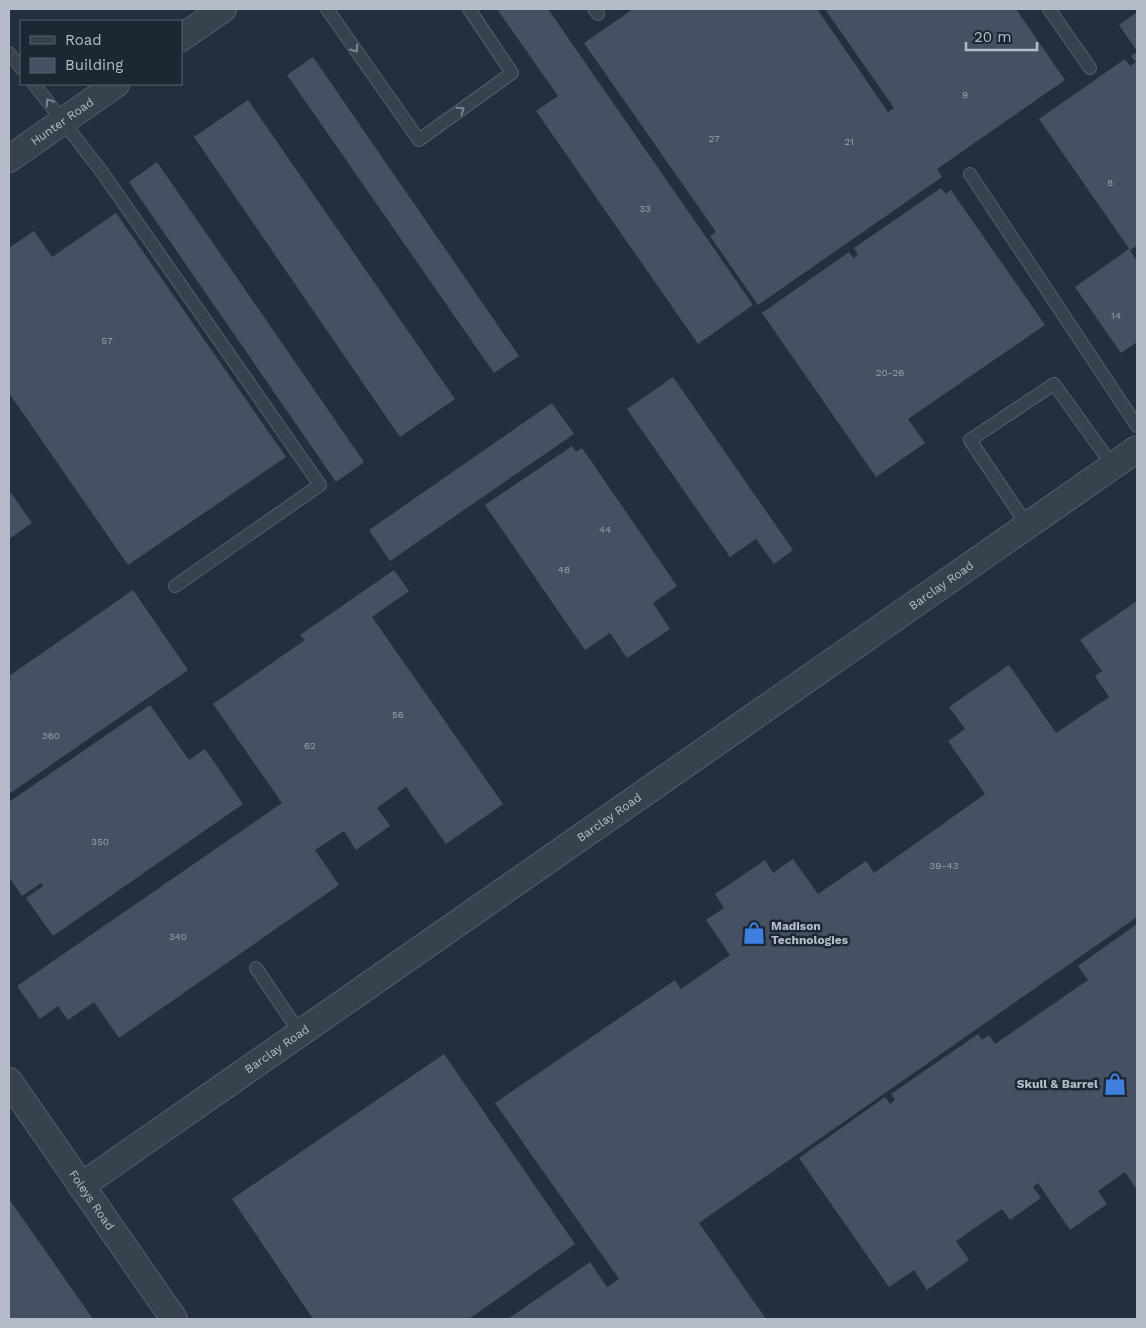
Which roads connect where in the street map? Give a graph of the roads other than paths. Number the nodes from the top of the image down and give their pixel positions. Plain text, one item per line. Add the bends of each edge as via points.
1 (223, 9) edge
2 (327, 9) edge
3 (469, 9) edge
4 (1049, 9) edge
5 (182, 37) edge
6 (9, 52) edge
7 (20, 67) edge
8 (1090, 68) dead end
9 (35, 85) edge
10 (115, 85) edge
11 (62, 122) junction
12 (9, 159) edge
13 (970, 174) dead end
14 (1137, 426) edge
15 (1137, 449) edge
16 (1113, 466) junction
17 (1028, 525) junction
18 (175, 586) dead end
19 (256, 968) dead end
20 (300, 1033) junction
21 (9, 1081) edge
22 (81, 1186) junction
23 (174, 1319) edge

1 - 5 street
2 -> 3 lane via 419,140 512,73
4 - 8 lane
6 - 7 lane
11 -> 9 lane
10 - 11 street, Hunter Road
11 - 12 street, Hunter Road
11 - 18 lane via 102,172 320,485
13 - 14 lane
15 - 16 street, Barclay Road
16 - 17 street, Barclay Road
16 - 17 lane via 1054,384 970,440
17 - 20 street, Barclay Road
19 - 20 lane
20 - 22 street, Barclay Road
21 - 22 street, Foleys Road
22 - 23 street, Foleys Road

